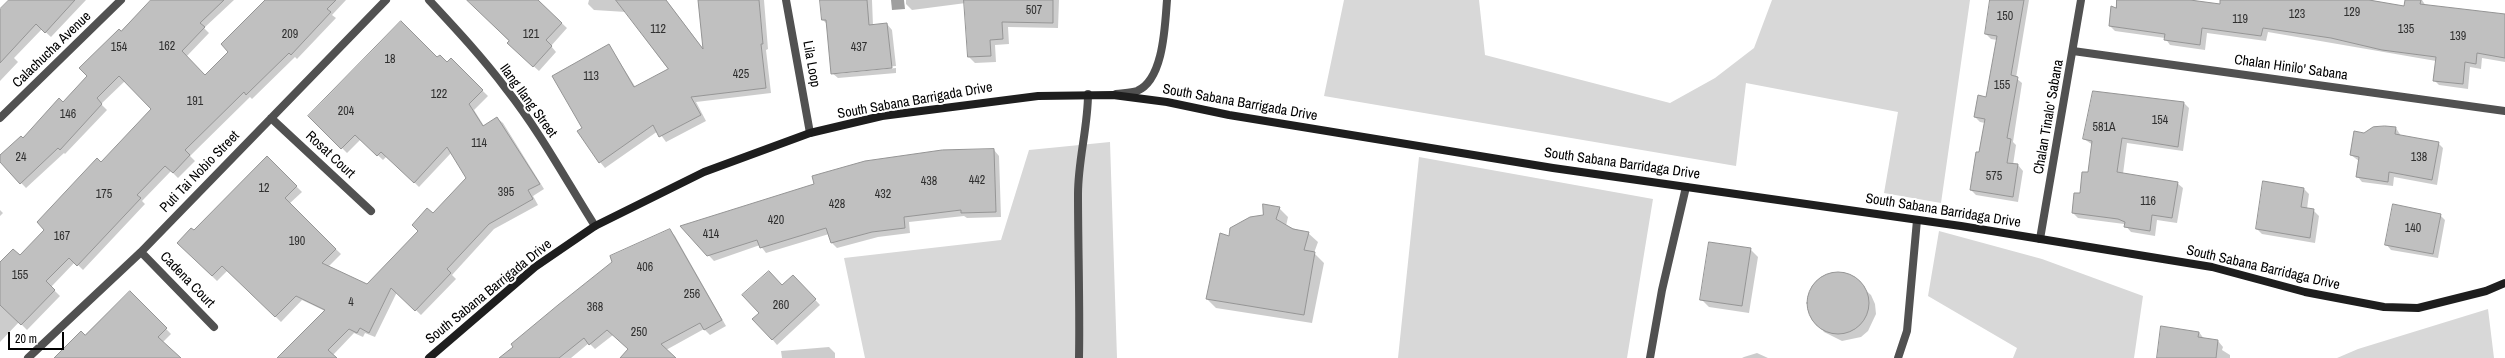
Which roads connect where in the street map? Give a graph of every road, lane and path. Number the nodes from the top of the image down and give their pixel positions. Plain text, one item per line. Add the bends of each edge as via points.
1 (121, 0) edge
2 (386, 0) edge
3 (429, 0) edge
4 (786, 0) edge
5 (1167, 0) edge
6 (2081, 0) edge
7 (2073, 51) junction
8 (1088, 94) junction
9 (1113, 95) junction
10 (2505, 111) edge
11 (0, 118) edge
12 (271, 118) junction
13 (810, 133) junction
14 (1371, 139) joint
15 (1686, 187) junction
16 (371, 212) dead end
17 (1917, 220) junction
18 (595, 226) junction
19 (2040, 239) junction
20 (141, 252) junction
21 (2505, 283) edge
22 (214, 327) dead end
23 (28, 358) edge
24 (429, 358) edge
25 (1079, 358) edge
26 (1650, 358) edge
27 (1898, 358) edge

1 - 11 street, Calachucha Avenue
2 - 12 street, Puti Tai Nobio Street
3 - 18 street, Ilang Ilang Street via 507,90
4 - 13 street, Lila Loop
5 - 9 street via 1162,44 1155,71 1148,83 1137,91
6 - 7 street, Chalan Tinalo' Sabana
7 - 10 street, Chalan Hinilo' Sabana
7 - 19 street, Chalan Tinalo' Sabana
8 - 9 main road, South Sabana Barrigada Drive
8 - 13 main road, South Sabana Barrigada Drive via 1019,96 882,116
8 - 25 street via 1088,120 1078,193
9 - 14 main road, South Sabana Barrigada Drive
12 - 16 street, Rosat Court
12 - 20 street, Puti Tai Nobio Street
13 - 18 main road, South Sabana Barrigada Drive via 704,172
14 - 15 main road, South Sabana Barridaga Drive
15 - 17 main road, South Sabana Barridaga Drive
15 - 26 street via 1662,290
17 - 19 main road, South Sabana Barridaga Drive
17 - 27 street via 1907,331
18 - 24 main road, South Sabana Barrigada Drive via 536,267
19 - 21 main road, South Sabana Barridaga Drive via 2212,267 2305,292 2384,307 2418,308 2486,291
20 - 22 street, Cadena Court
20 - 23 street, Puti Tai Nobio Street

